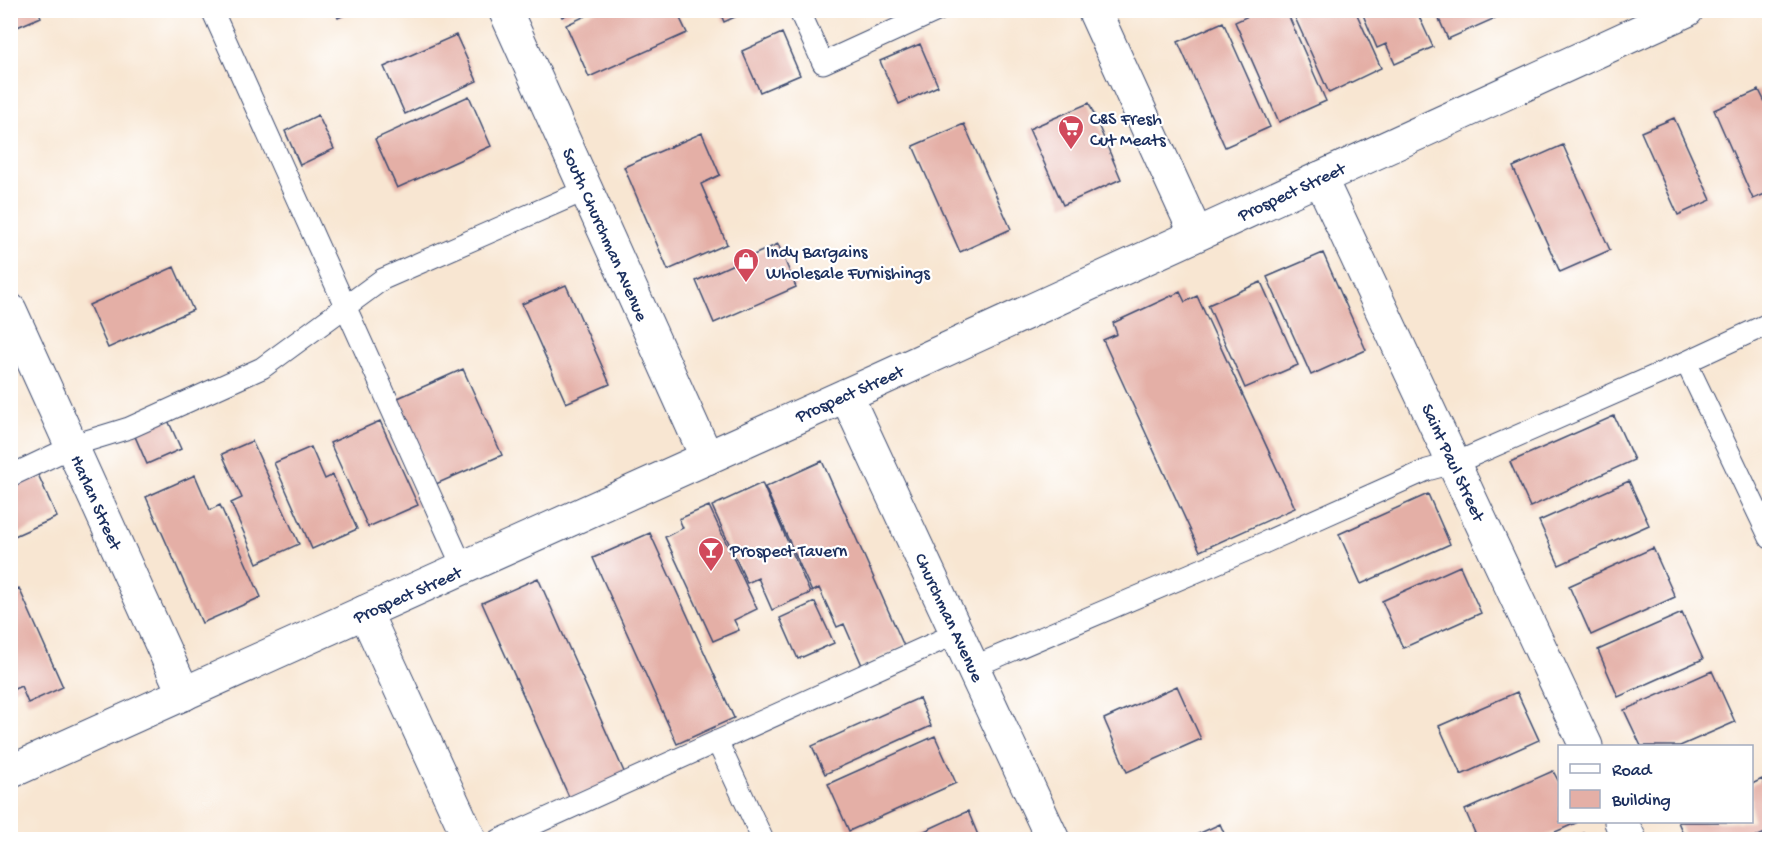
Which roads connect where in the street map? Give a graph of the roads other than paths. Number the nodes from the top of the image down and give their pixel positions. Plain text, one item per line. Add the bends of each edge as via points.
1 (212, 10) edge
2 (505, 10) edge
3 (799, 10) edge
4 (939, 10) edge
5 (1094, 10) edge
6 (1687, 10) edge
7 (1320, 178) junction
8 (586, 190) junction
9 (1196, 234) junction
10 (345, 307) junction
11 (10, 310) edge
12 (1770, 323) edge
13 (1686, 362) junction
14 (846, 395) junction
15 (72, 447) junction
16 (707, 458) junction
17 (1454, 463) junction
18 (10, 476) edge
19 (1770, 538) edge
20 (463, 568) junction
21 (365, 612) junction
22 (957, 633) junction
23 (973, 667) junction
24 (184, 694) junction
25 (717, 741) junction
26 (1585, 745) edge
27 (10, 772) edge
28 (1622, 823) edge
29 (470, 840) edge
30 (499, 840) edge
31 (763, 840) edge
32 (1053, 840) edge
33 (1630, 840) edge

1 - 10 lane
2 - 8 main road, South Churchman Avenue
3 - 4 lane via 823,63
5 - 9 main road
6 - 7 main road, Prospect Street
7 - 9 main road, Prospect Street
7 - 17 main road, Saint Paul Street
8 - 10 lane via 383,279
8 - 16 main road, South Churchman Avenue
9 - 14 main road, Prospect Street
10 - 15 lane via 262,368 129,428
10 - 20 lane
11 - 15 main road, Harlan Street
12 - 13 lane
13 - 17 lane
13 - 19 lane
14 - 16 main road, Prospect Street
14 - 22 main road, Churchman Avenue
15 - 18 lane
15 - 24 main road, Harlan Street
16 - 20 main road, Prospect Street
17 - 23 lane via 1427,470
17 - 26 main road, Saint Paul Street
20 - 21 main road, Prospect Street
21 - 24 main road, Prospect Street
21 - 29 main road
22 - 23 main road, Churchman Avenue
22 - 25 lane
23 - 32 main road, Churchman Avenue
24 - 27 main road, Prospect Street
25 - 30 lane
25 - 31 lane
28 - 33 main road

